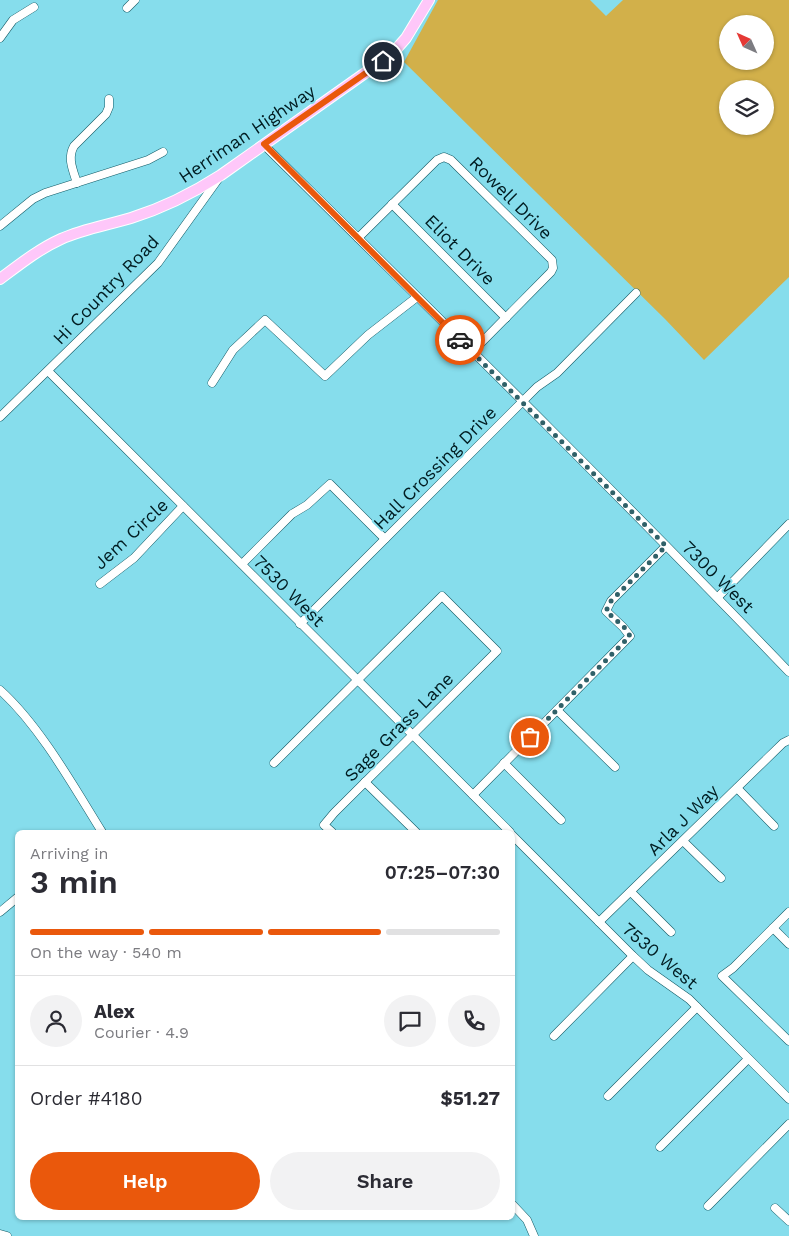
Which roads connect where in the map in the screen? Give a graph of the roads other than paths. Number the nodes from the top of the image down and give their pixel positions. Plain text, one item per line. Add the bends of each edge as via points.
1 (135, 0) edge
2 (428, 0) edge
3 (34, 7) dead end
4 (127, 8) dead end
5 (0, 38) edge
6 (110, 99) dead end
7 (264, 144) junction
8 (163, 152) dead end
9 (221, 175) junction
10 (76, 183) junction
11 (392, 204) junction
12 (0, 226) edge
13 (358, 238) junction
14 (0, 278) edge
15 (636, 293) dead end
16 (417, 297) junction
17 (506, 318) junction
18 (472, 352) junction
19 (48, 370) junction
20 (212, 383) dead end
21 (523, 401) junction
22 (0, 417) edge
23 (183, 506) junction
24 (789, 524) edge
25 (385, 539) junction
26 (666, 546) junction
27 (242, 564) junction
28 (100, 584) dead end
29 (718, 597) junction
30 (300, 624) junction
31 (789, 672) edge
32 (357, 680) junction
33 (0, 690) edge
34 (557, 710) junction
35 (413, 735) junction
36 (789, 740) edge
37 (274, 763) dead end
38 (504, 763) junction
39 (615, 767) dead end
40 (365, 782) junction
41 (737, 788) junction
42 (473, 795) junction
43 (561, 820) dead end
44 (774, 826) dead end
45 (101, 830) edge
46 (330, 830) edge
47 (414, 830) edge
48 (507, 830) edge
49 (515, 838) edge
50 (683, 840) junction
51 (721, 878) dead end
52 (631, 892) junction
53 (15, 900) edge
54 (0, 912) edge
55 (789, 912) edge
56 (599, 922) junction
57 (773, 928) junction
58 (671, 932) dead end
59 (789, 944) edge
60 (633, 956) junction
61 (697, 1007) junction
62 (554, 1036) dead end
63 (789, 1041) edge
64 (748, 1059) junction
65 (608, 1096) dead end
66 (789, 1099) edge
67 (789, 1124) edge
68 (660, 1147) dead end
69 (708, 1206) dead end
70 (515, 1207) edge
71 (775, 1208) dead end
72 (789, 1221) edge
73 (0, 1234) edge
74 (7, 1236) edge
75 (534, 1236) edge

1 - 4 street
2 - 7 main road, Herriman Highway via 406,38 392,54
3 - 5 street via 13,20
6 - 10 street via 106,114 72,149 70,162
7 - 9 main road, Herriman Highway
7 - 13 street, 7300 West
8 - 10 street via 148,160
9 - 14 main road, Herriman Highway via 158,208 63,238 33,254
9 - 19 street, Hi Country Road via 158,263
10 - 12 street via 39,196
11 - 13 street
11 - 17 street, Eliot Drive
11 - 17 street, Rowell Drive via 444,157 451,160 552,260 551,272
13 - 16 street, 7300 West
15 - 21 street, Hall Crossing Drive via 557,373
16 - 18 street, 7300 West
16 - 20 street via 368,335 325,376 264,320 233,350
17 - 18 street
18 - 21 street, 7300 West
19 - 22 street, Hi Country Road
19 - 23 street, 7530 West
21 - 25 street, Hall Crossing Drive
21 - 26 street, 7300 West
23 - 27 street, 7530 West
23 - 28 street, Jem Circle via 134,558
24 - 29 street
25 - 27 street via 330,484 292,514
25 - 30 street, Hall Crossing Drive
26 - 29 street, 7300 West
26 - 34 street via 611,601 606,611 630,636
27 - 30 street, 7530 West
29 - 31 street, 7300 West
30 - 32 street, 7530 West
32 - 35 street, 7530 West
32 - 35 street, Sage Grass Lane via 442,596 497,651
32 - 37 street
33 - 45 street via 42,741
34 - 38 street
34 - 39 street
35 - 40 street, Sage Grass Lane
35 - 42 street, 7530 West
36 - 41 street, Arla J Way
38 - 42 street
38 - 43 street
40 - 46 street, Sage Grass Lane via 324,825
40 - 47 street
41 - 44 street
41 - 50 street, Arla J Way
42 - 48 street, 7530 West
49 - 56 street, 7530 West
50 - 51 street
50 - 52 street, Arla J Way
52 - 56 street, Arla J Way
52 - 58 street
53 - 54 street
55 - 57 street
56 - 60 street, 7530 West
57 - 59 street
57 - 63 street via 722,976
60 - 61 street, 7530 West
60 - 62 street
61 - 64 street, 7530 West
61 - 65 street
64 - 66 street, 7530 West
64 - 68 street
67 - 69 street
70 - 75 street via 527,1220
71 - 72 street
73 - 74 street

